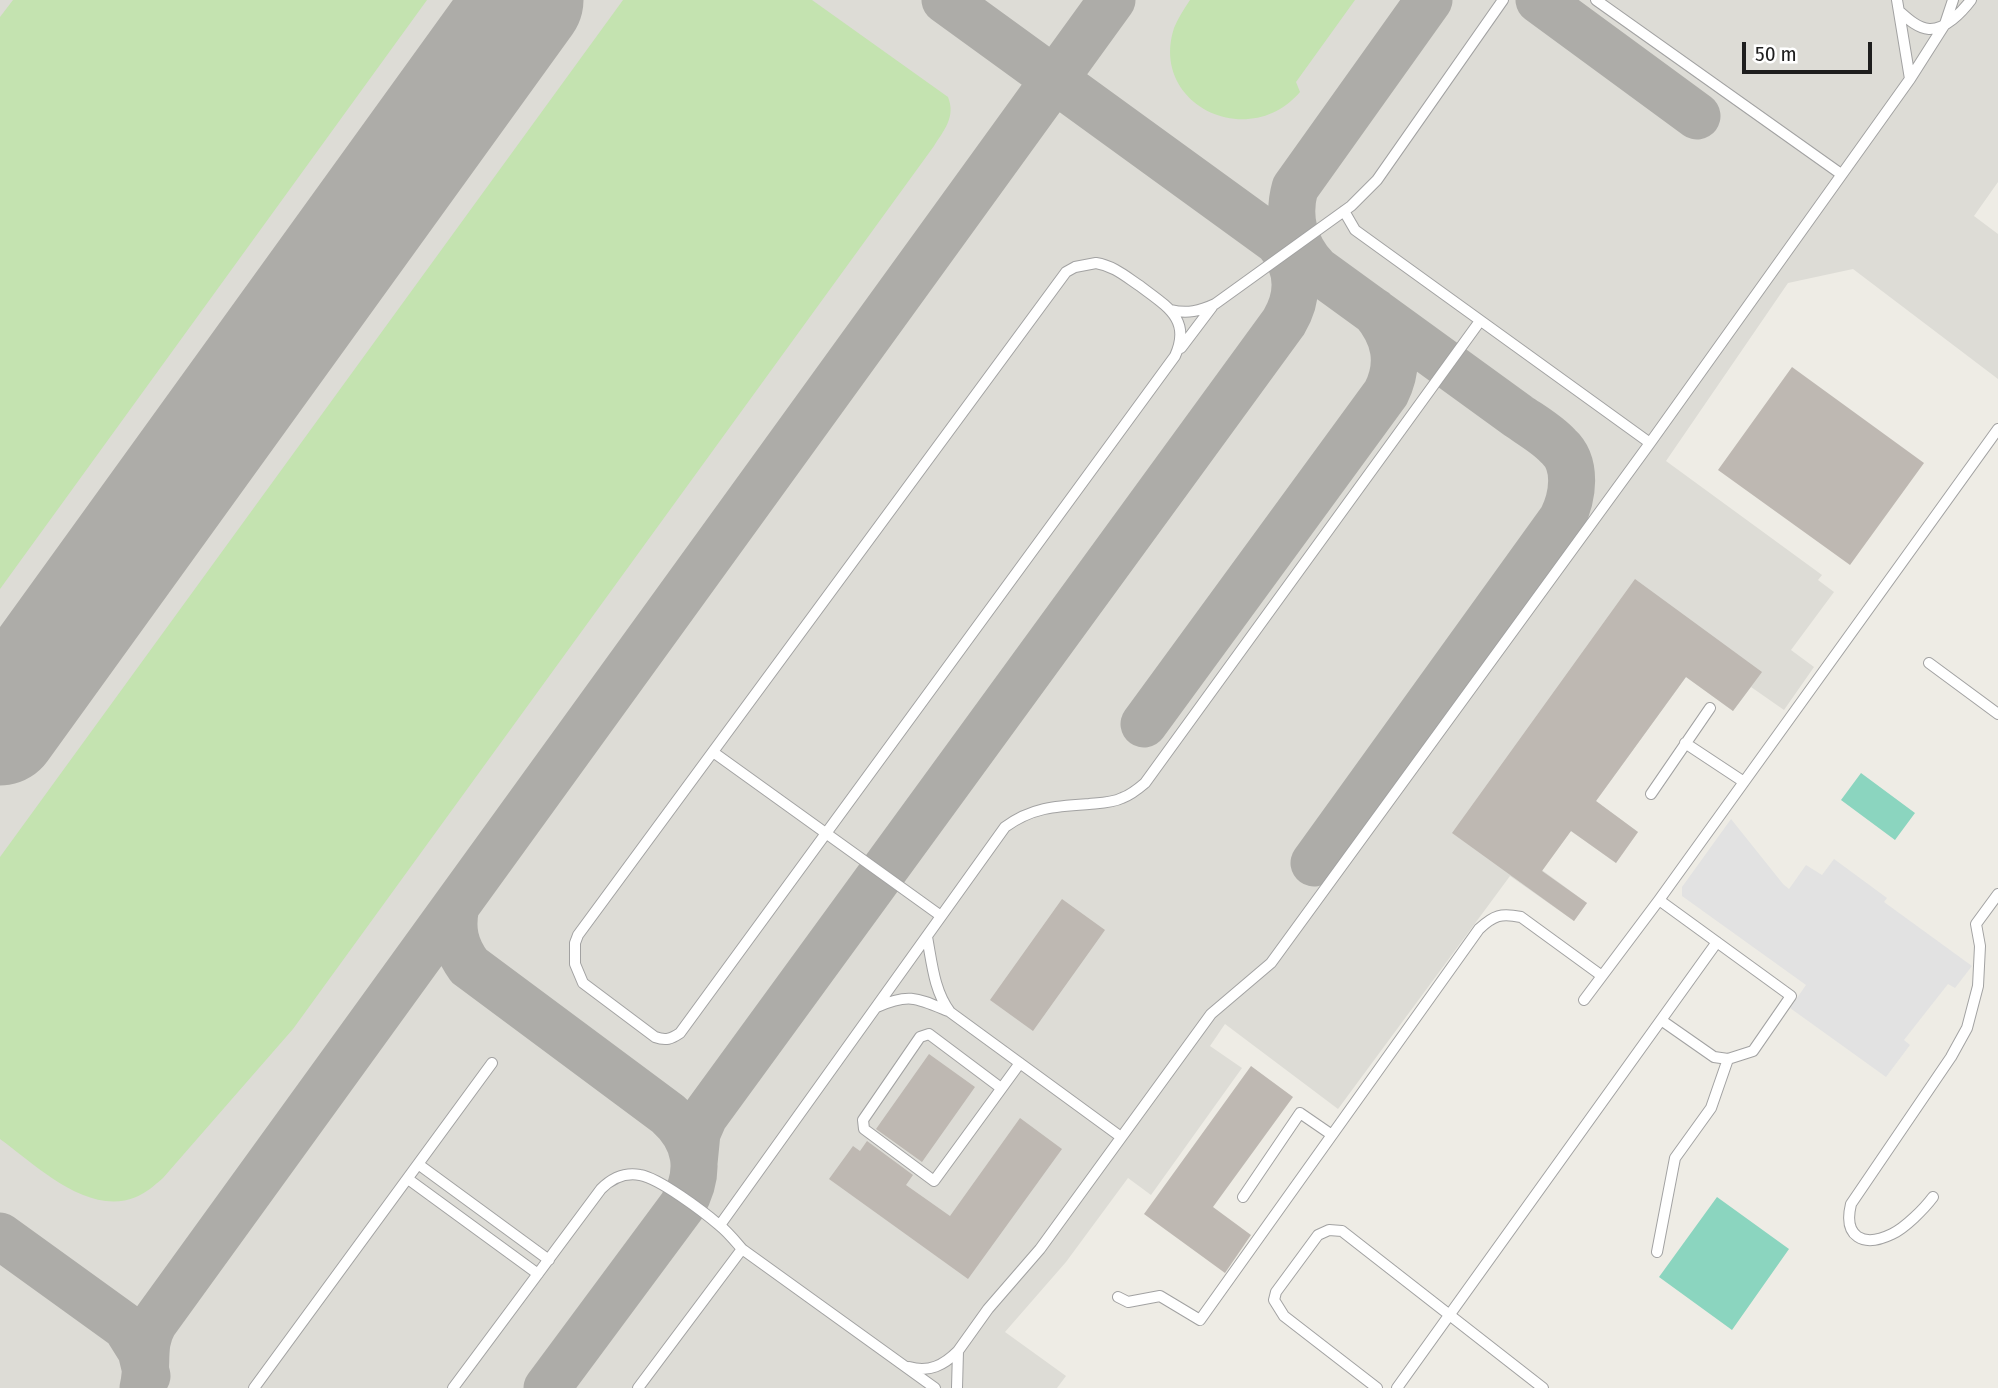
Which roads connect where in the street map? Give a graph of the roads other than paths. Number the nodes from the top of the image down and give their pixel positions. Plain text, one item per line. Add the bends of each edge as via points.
1 (1503, 0) edge
2 (1596, 0) edge
3 (1953, 0) edge
4 (1971, 0) edge
5 (1898, 5) edge
6 (1945, 24) junction
7 (1910, 79) junction
8 (1841, 174) junction
9 (1344, 211) junction
10 (1215, 304) junction
11 (1171, 310) junction
12 (1480, 320) junction
13 (1175, 356) junction
14 (1998, 429) edge
15 (1650, 443) junction
16 (1929, 663) dead end
17 (1710, 708) dead end
18 (1998, 714) edge
19 (1685, 743) junction
20 (713, 752) junction
21 (1744, 782) junction
22 (1651, 794) dead end
23 (826, 834) junction
24 (1998, 894) edge
25 (1659, 900) junction
26 (942, 916) junction
27 (927, 937) junction
28 (1717, 942) junction
29 (1602, 976) junction
30 (1584, 1000) dead end
31 (876, 1007) junction
32 (950, 1012) junction
33 (1661, 1020) junction
34 (1728, 1059) junction
35 (492, 1062) dead end
36 (1020, 1063) junction
37 (1001, 1088) junction
38 (1332, 1135) junction
39 (1121, 1137) junction
40 (418, 1164) junction
41 (408, 1179) junction
42 (1243, 1197) dead end
43 (1933, 1197) dead end
44 (720, 1225) junction
45 (742, 1249) junction
46 (1657, 1252) dead end
47 (549, 1260) junction
48 (538, 1274) junction
49 (1118, 1297) dead end
50 (1450, 1315) junction
51 (958, 1351) junction
52 (904, 1366) junction
53 (257, 1384) edge
54 (272, 1388) edge
55 (453, 1388) edge
56 (638, 1388) edge
57 (935, 1388) edge
58 (957, 1388) edge
59 (1377, 1388) edge
60 (1397, 1388) edge
61 (1543, 1388) edge

1 - 9 lane via 1377,180
2 - 8 lane
3 - 6 lane
4 - 6 lane
5 - 6 lane via 1913,23 1929,29
5 - 7 lane
6 - 7 lane
7 - 8 lane
8 - 15 lane
9 - 10 lane
9 - 12 lane via 1355,230
10 - 11 lane via 1194,312
10 - 13 lane
11 - 13 lane via 1181,333
11 - 20 lane via 1107,265 1085,264 1066,272
12 - 15 lane
12 - 26 lane via 1145,783 1120,800 1052,807 1018,817 1005,827
13 - 23 lane
14 - 21 lane
15 - 39 lane via 1271,963 1211,1014
16 - 18 lane
17 - 19 lane
19 - 21 lane
19 - 22 lane
20 - 23 lane
20 - 23 lane via 575,943 575,964 583,984 655,1037 671,1039 680,1033
21 - 25 lane
23 - 26 lane
24 - 43 lane via 1976,924 1978,986 1967,1028 1851,1204 1852,1233 1875,1240 1894,1233
25 - 28 lane
25 - 29 lane
26 - 27 lane
27 - 31 lane
27 - 32 lane via 937,988
28 - 33 lane
28 - 34 lane via 1791,996 1753,1051
29 - 30 lane
29 - 38 lane via 1521,917 1491,918
31 - 32 lane via 910,997
31 - 44 lane
32 - 36 lane
33 - 34 lane via 1714,1057
33 - 50 lane
34 - 46 lane via 1711,1108 1675,1158
35 - 40 lane
36 - 37 lane
36 - 39 lane
37 - 37 lane via 934,1181 864,1129 863,1119 920,1037 929,1034
38 - 42 lane via 1300,1113
38 - 49 lane via 1200,1321 1160,1296 1128,1302
39 - 51 lane
40 - 41 lane
40 - 47 lane
41 - 48 lane
41 - 53 lane
44 - 45 lane
44 - 47 lane via 652,1179 619,1176 601,1189
45 - 52 lane
45 - 56 lane
47 - 48 lane
48 - 55 lane
50 - 59 lane via 1342,1231 1329,1230 1318,1236 1274,1300 1284,1316
50 - 60 lane
50 - 61 lane
51 - 52 lane via 932,1368
51 - 58 lane
52 - 57 lane
53 - 54 lane

